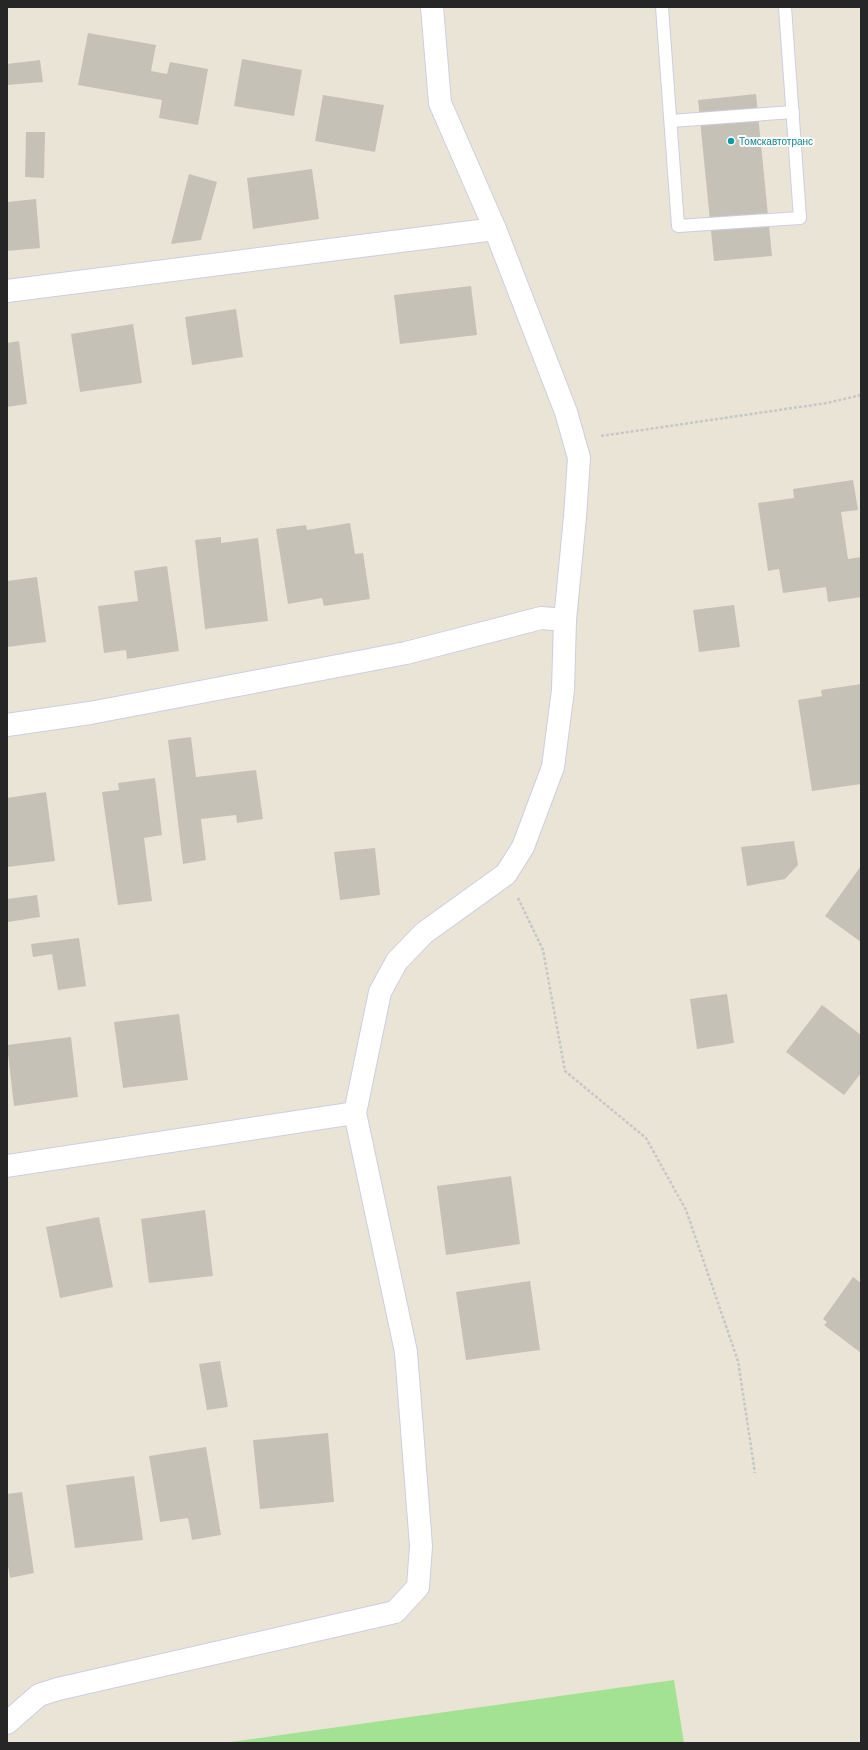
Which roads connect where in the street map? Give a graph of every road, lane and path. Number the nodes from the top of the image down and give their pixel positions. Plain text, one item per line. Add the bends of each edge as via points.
1 (432, 7) edge
2 (662, 7) edge
3 (785, 7) edge
4 (793, 112) junction
5 (670, 121) junction
6 (495, 229) junction
7 (7, 291) edge
8 (861, 395) edge
9 (574, 440) junction
10 (565, 620) junction
11 (7, 725) edge
12 (506, 874) junction
13 (355, 1113) junction
14 (7, 1166) edge
15 (756, 1473) dead end
16 (7, 1723) edge

1 - 6 street via 440,103
2 - 5 lane
3 - 4 lane
4 - 5 lane
4 - 5 lane via 800,218 678,226
6 - 7 street
6 - 9 street via 566,412
8 - 9 path via 827,403
9 - 10 street via 579,458 576,517
10 - 11 street via 541,618 406,653 90,713
10 - 12 street via 562,690 552,768 523,847
12 - 13 street via 424,933 397,961 380,992
12 - 15 path via 543,950 565,1071 646,1138 686,1210 738,1361
13 - 14 street
13 - 16 street via 406,1352 421,1546 418,1587 395,1612 58,1689 39,1696

